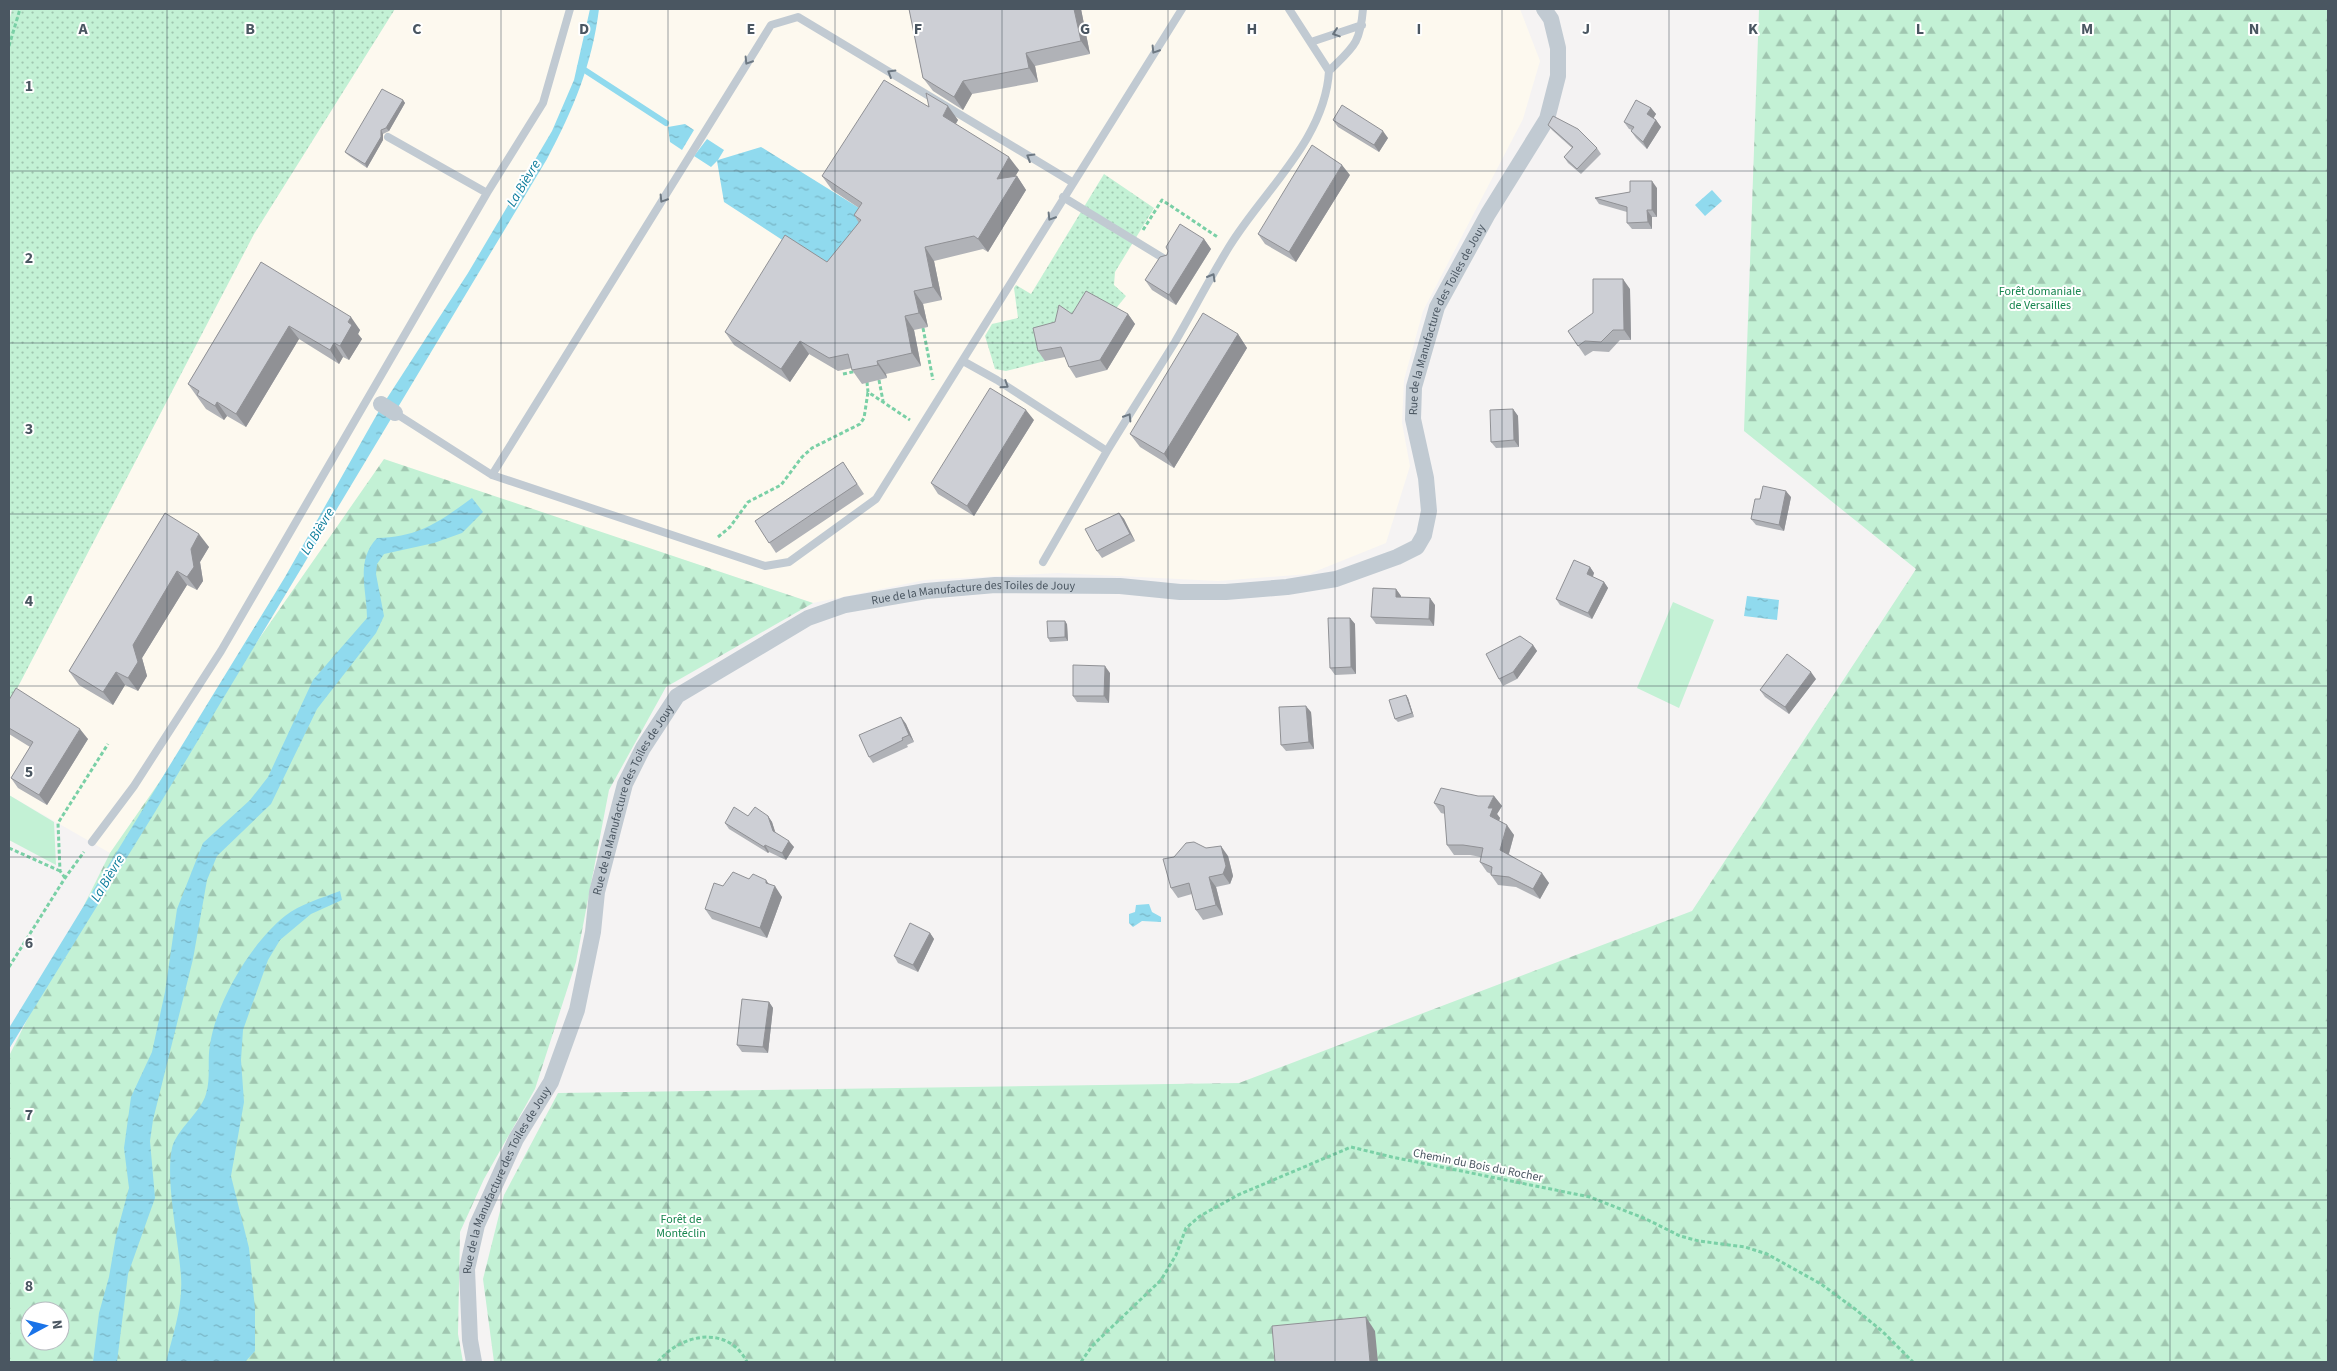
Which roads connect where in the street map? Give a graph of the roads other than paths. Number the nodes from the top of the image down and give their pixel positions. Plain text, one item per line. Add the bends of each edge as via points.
1 (570, 9) edge
2 (1182, 9) edge
3 (1289, 9) edge
4 (1363, 9) edge
5 (1544, 9) edge
6 (1362, 25) junction
7 (1311, 42) junction
8 (1329, 71) junction
9 (388, 136) dead end
10 (1072, 182) junction
11 (487, 193) junction
12 (1063, 197) junction
13 (1170, 262) edge
14 (963, 361) junction
15 (382, 405) junction
16 (1107, 451) junction
17 (492, 474) junction
18 (1044, 562) dead end
19 (92, 842) road end
20 (474, 1362) edge

1 - 11 lane via 544,103
2 -> 10 lane
3 - 7 lane
4 - 6 lane
5 - 20 street, Rue de la Manufacture des Toiles de Jouy via 1551,20 1558,48 1558,76 1547,119 1488,214 1436,307 1414,387 1413,419 1426,478 1429,511 1424,535 1417,547 1336,578 1287,587 1180,592 1120,586 994,585 926,591 845,605 808,618 677,696 643,748 625,784 597,892 594,932 577,1010 551,1082 516,1139 478,1225 467,1269
6 -> 7 lane
6 - 8 lane via 1356,44
7 - 8 lane
16 -> 8 lane via 1175,342 1230,245 1307,138 1321,106
9 - 11 lane
10 - 12 lane
10 -> 17 lane via 798,17 771,25
11 - 15 lane
12 - 13 lane
12 -> 14 lane
14 -> 16 lane
14 - 17 lane via 876,499 789,562 765,566
15 - 17 lane
15 - 19 lane via 134,786
16 - 18 lane

